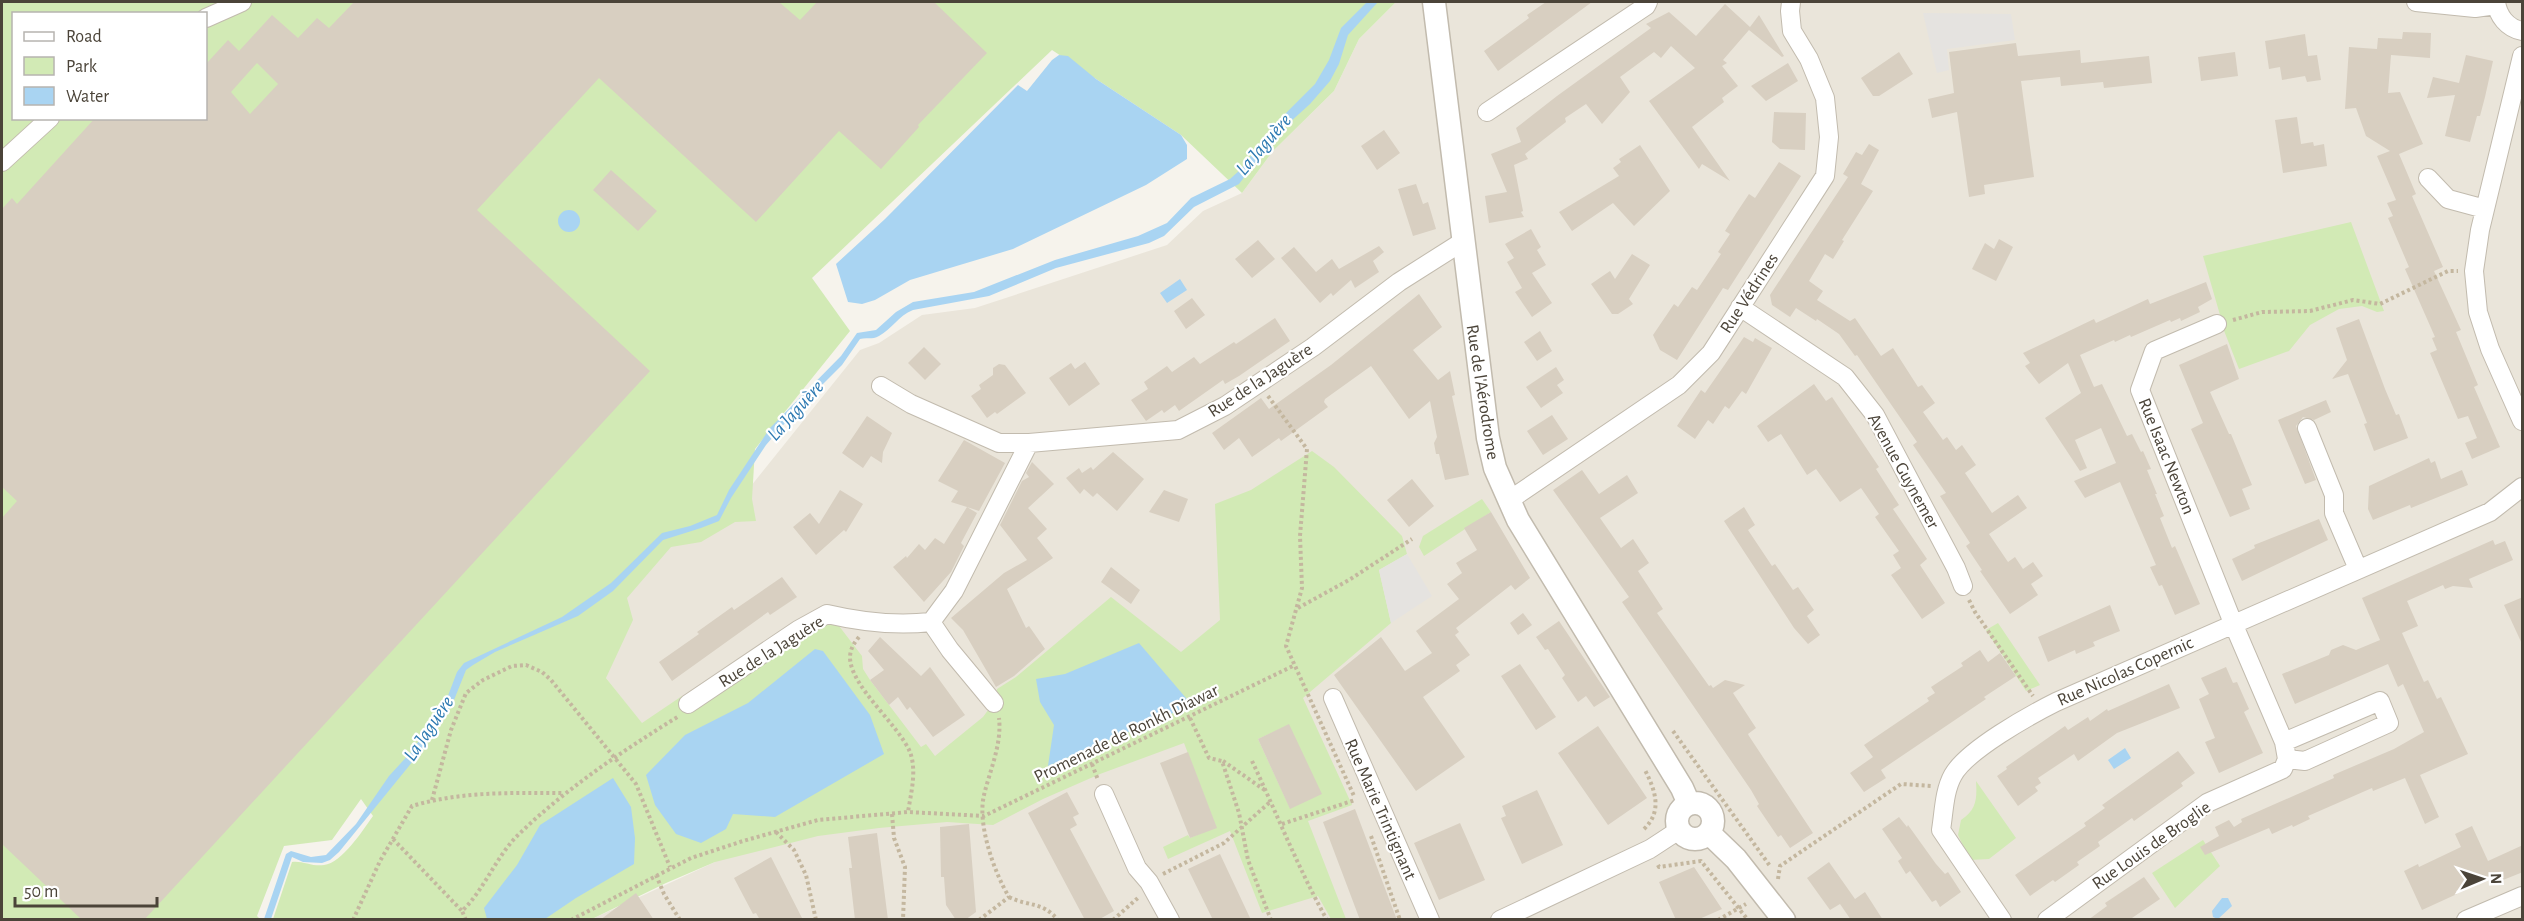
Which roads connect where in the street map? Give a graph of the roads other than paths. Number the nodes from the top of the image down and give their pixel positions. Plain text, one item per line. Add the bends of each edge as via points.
1 (242, 2) edge
2 (1434, 2) edge
3 (1648, 2) edge
4 (1791, 2) edge
5 (2416, 2) edge
6 (2496, 3) edge
7 (207, 18) edge
8 (2523, 31) edge
9 (2523, 56) edge
10 (1487, 112) dead end
11 (48, 120) edge
12 (2, 162) edge
13 (2428, 178) dead end
14 (2485, 209) junction
15 (1462, 242) junction
16 (1740, 307) junction
17 (2217, 324) road end
18 (881, 387) dead end
19 (2523, 421) edge
20 (2307, 428) dead end
21 (1029, 443) junction
22 (2521, 494) edge
23 (1508, 501) junction
24 (2358, 569) junction
25 (1963, 586) road end
26 (931, 622) junction
27 (2233, 623) junction
28 (1333, 698) dead end
29 (994, 703) road end
30 (688, 704) road end
31 (2285, 751) junction
32 (1104, 794) dead end
33 (1689, 804) junction
34 (1679, 830) junction
35 (1709, 833) junction
36 (2523, 896) edge
37 (1170, 920) edge
38 (1430, 920) edge
39 (1500, 920) edge
40 (1784, 920) edge
41 (2002, 920) edge
42 (2047, 920) edge
43 (2466, 920) edge

1 - 7 street
2 - 15 street, Rue de l'Aérodrome
3 - 10 street
4 - 16 street, Rue Védrines via 1792,31 1825,98 1830,137 1825,176
5 - 6 street via 2475,8
6 - 8 street via 2507,24
9 - 14 street
11 - 12 street
13 - 14 street via 2448,199
14 - 19 street via 2474,271 2478,312 2490,349
15 - 21 street, Rue de la Jaguère via 1225,406 1178,430
15 - 23 street, Rue de l'Aérodrome via 1489,447
16 - 23 street, Rue Védrines via 1711,353 1678,386
16 - 25 street, Avenue Guynemer via 1845,377 1875,415
17 - 27 street, Rue Isaac Newton via 2154,351 2140,390
18 - 21 street, Rue de la Jaguère via 911,405 999,442
20 - 24 street via 2334,495 2334,513
21 - 26 street via 954,591
22 - 24 street, Rue Nicolas Copernic via 2490,512
23 - 33 street, Rue de l'Aérodrome
24 - 27 street, Rue Nicolas Copernic
26 - 29 street
26 - 30 street, Rue de la Jaguère via 909,625 827,614
27 - 31 street
27 - 41 street, Rue Nicolas Copernic via 2040,710 1969,758 1953,774 1941,830
28 - 38 street, Rue Marie Trintignant
31 - 31 street, Rue Louis de Broglie via 2304,761 2389,723 2380,701
31 - 42 street, Rue Louis de Broglie via 2283,769 2207,803
32 - 37 street via 1137,868
33 - 34 street via 1678,815
33 - 35 street via 1708,808 1713,820
34 - 35 street via 1693,839
34 - 39 street via 1650,849
35 - 40 street via 1736,859
36 - 43 street

